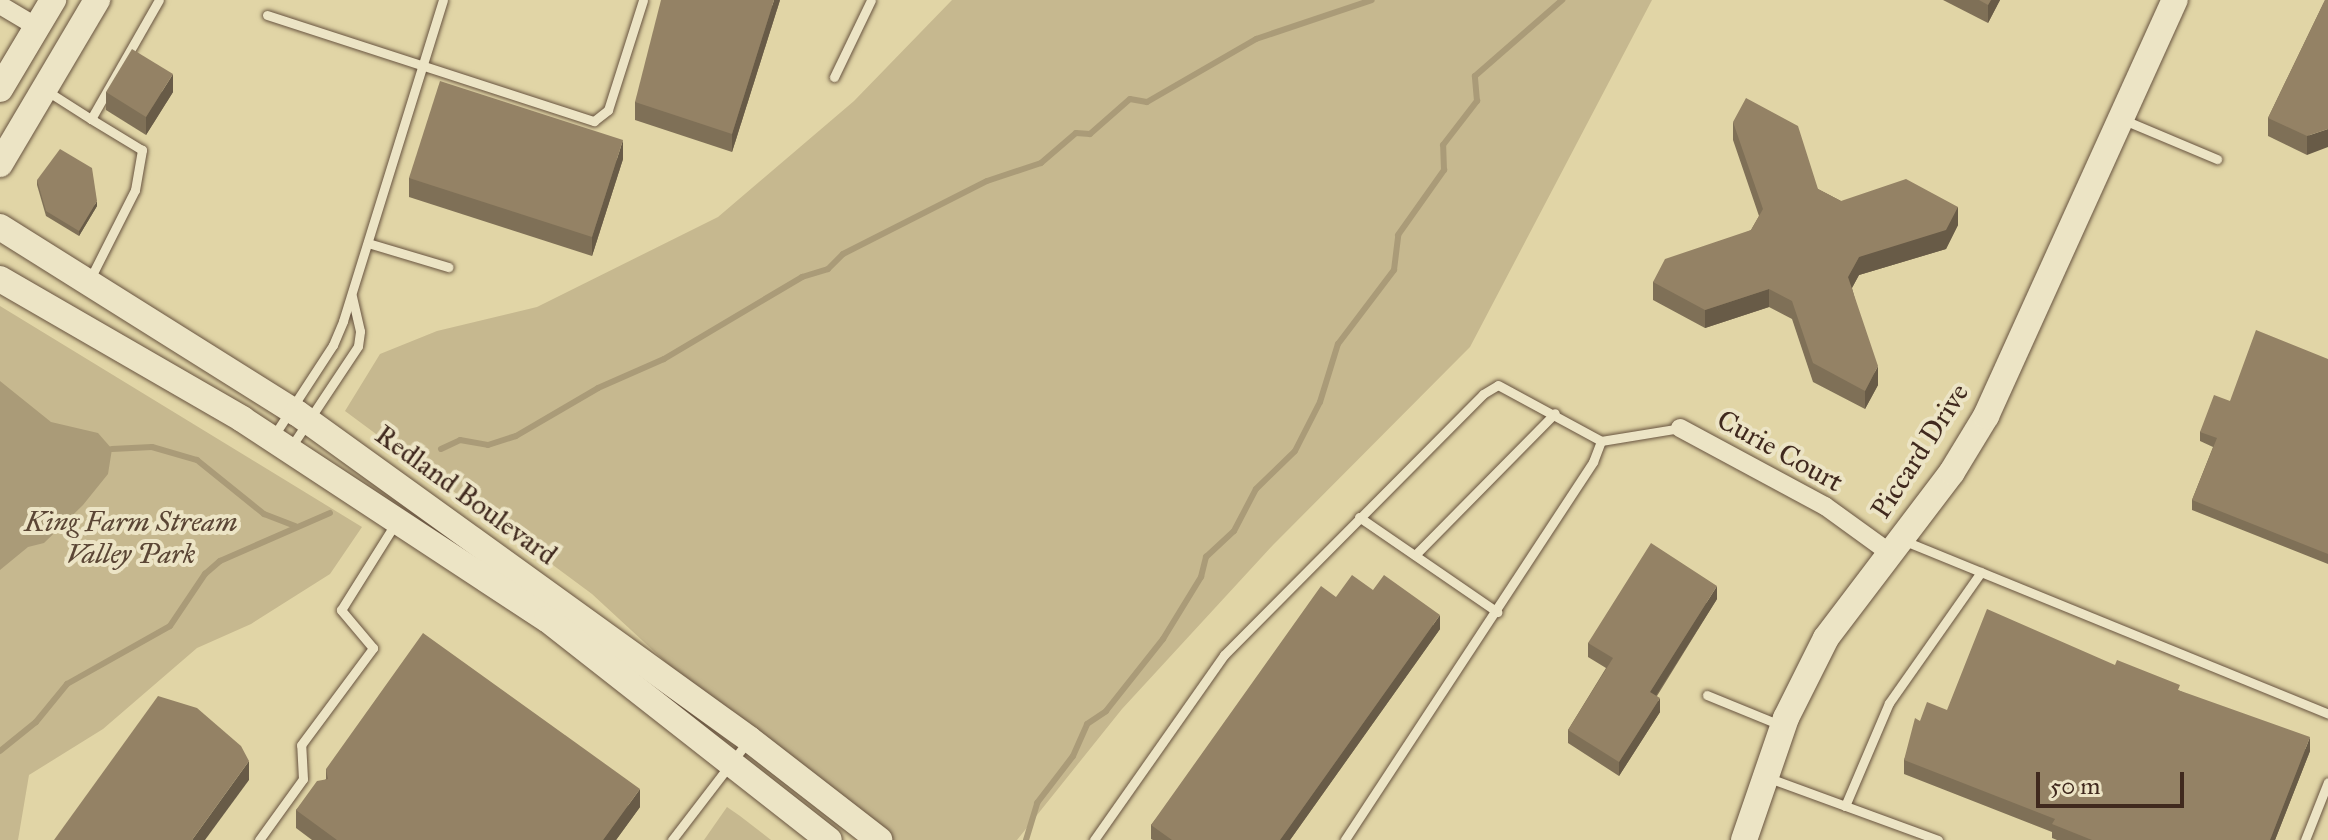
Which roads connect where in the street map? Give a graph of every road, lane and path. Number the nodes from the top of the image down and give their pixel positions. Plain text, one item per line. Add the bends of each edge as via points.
1 (53, 0) edge
2 (97, 0) edge
3 (159, 0) edge
4 (443, 0) edge
5 (643, 0) edge
6 (871, 0) edge
7 (2175, 0) edge
8 (0, 5) edge
9 (267, 15) dead end
10 (37, 27) junction
11 (422, 66) junction
12 (834, 77) dead end
13 (0, 89) edge
14 (45, 89) junction
15 (2120, 118) junction
16 (91, 119) junction
17 (2217, 159) dead end
18 (0, 164) edge
19 (0, 227) edge
20 (368, 243) junction
21 (448, 267) dead end
22 (0, 279) edge
23 (88, 282) junction
24 (352, 296) junction
25 (1555, 413) junction
26 (301, 415) junction
27 (1680, 428) joint
28 (1601, 441) junction
29 (280, 445) junction
30 (1359, 517) junction
31 (397, 521) junction
32 (1895, 546) junction
33 (1415, 555) junction
34 (1981, 572) junction
35 (1497, 612) junction
36 (1707, 695) dead end
37 (2328, 714) edge
38 (1783, 726) junction
39 (749, 739) junction
40 (730, 762) junction
41 (1766, 776) junction
42 (303, 779) junction
43 (2328, 782) edge
44 (312, 786) edge
45 (1845, 806) junction
46 (259, 840) edge
47 (672, 840) edge
48 (829, 840) edge
49 (879, 840) edge
50 (1094, 840) edge
51 (1345, 840) edge
52 (1744, 840) edge
53 (1938, 840) edge
54 (2305, 840) edge

1 - 10 main road
2 - 14 main road
3 - 16 lane
4 - 11 lane
5 - 11 lane via 608,110 594,121
6 - 12 lane
7 - 15 main road, Piccard Drive
8 - 10 street
9 - 11 lane
10 - 13 main road
11 - 20 lane
14 - 16 lane
14 - 18 main road
15 - 17 lane
15 - 32 main road, Piccard Drive via 1986,416
16 - 23 lane via 142,150 135,190
19 - 23 main road, Redland Boulevard
20 - 21 lane
20 - 24 lane
22 - 29 main road, Redland Boulevard
23 - 26 main road, Redland Boulevard
24 - 26 lane
24 - 26 lane via 358,346
25 - 28 lane
25 - 30 lane via 1498,385
25 - 33 lane
26 - 29 lane
26 - 29 lane
26 - 39 main road, Redland Boulevard
27 - 28 lane
27 - 32 street, Curie Court
28 - 35 lane via 1593,462
29 - 31 main road, Redland Boulevard
30 - 33 lane
30 - 50 lane via 1224,655
31 - 40 main road, Redland Boulevard via 547,619
31 - 42 lane via 341,610 373,648 301,745
32 - 34 lane
32 - 38 main road, Piccard Drive via 1826,638
33 - 35 lane
34 - 37 lane
34 - 45 lane via 1889,703
35 - 51 lane
36 - 38 lane
38 - 41 main road, Piccard Drive
39 - 40 lane
39 - 49 main road, Redland Boulevard
40 - 47 lane
40 - 48 main road, Redland Boulevard
41 - 45 lane
41 - 52 main road, Piccard Drive
42 - 44 lane
42 - 46 lane
43 - 54 lane
45 - 53 lane

